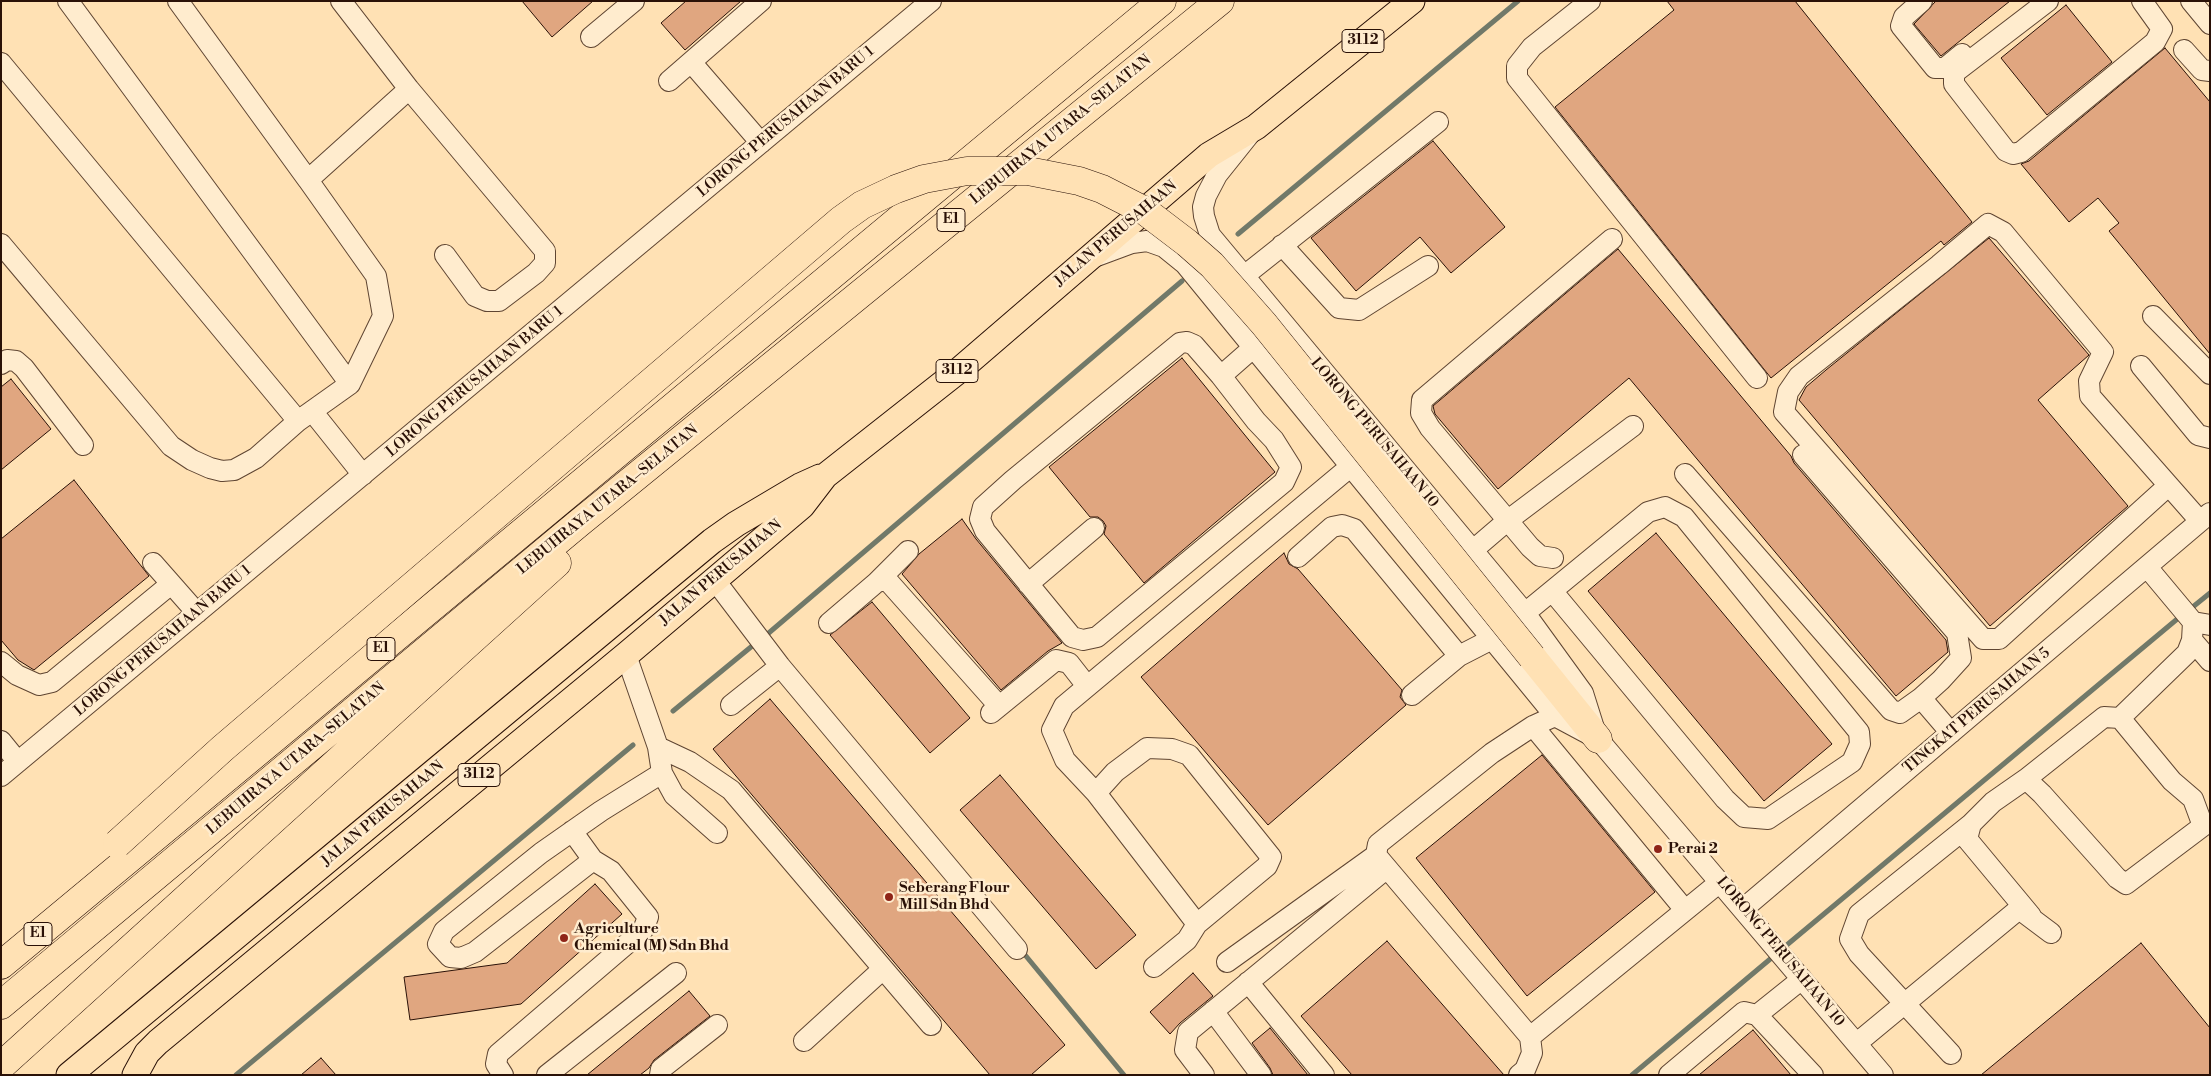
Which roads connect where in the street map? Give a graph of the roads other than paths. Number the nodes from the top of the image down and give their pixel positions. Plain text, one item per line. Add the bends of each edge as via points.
1 (68, 1) edge
2 (178, 1) edge
3 (341, 1) edge
4 (634, 1) edge
5 (761, 1) edge
6 (931, 1) edge
7 (1162, 1) edge
8 (1220, 1) edge
9 (1412, 1) edge
10 (1590, 1) edge
11 (1922, 1) edge
12 (2025, 1) edge
13 (2048, 1) edge
14 (2142, 1) edge
15 (2191, 1) edge
16 (2208, 19) edge
17 (591, 37) dead end
18 (2184, 50) dead end
19 (691, 62) junction
20 (1, 63) edge
21 (2210, 71) edge
22 (669, 81) dead end
23 (409, 89) junction
24 (1438, 122) dead end
25 (1256, 127) junction
26 (761, 143) junction
27 (308, 180) junction
28 (1612, 239) dead end
29 (1, 244) edge
30 (1282, 245) junction
31 (445, 256) dead end
32 (1083, 261) junction
33 (1428, 266) dead end
34 (1244, 276) junction
35 (2153, 316) dead end
36 (1254, 347) junction
37 (1, 364) edge
38 (2141, 366) dead end
39 (2210, 374) edge
40 (1221, 376) junction
41 (1757, 378) dead end
42 (350, 384) junction
43 (305, 416) junction
44 (1633, 426) dead end
45 (2210, 438) edge
46 (83, 445) dead end
47 (1799, 450) dead end
48 (1350, 467) junction
49 (1685, 474) dead end
50 (363, 475) junction
51 (825, 476) junction
52 (2168, 486) junction
53 (2205, 517) edge
54 (1506, 521) junction
55 (579, 523) junction
56 (1094, 528) dead end
57 (908, 551) dead end
58 (1472, 551) junction
59 (1298, 557) dead end
60 (1553, 558) dead end
61 (152, 563) dead end
62 (2147, 567) junction
63 (714, 579) junction
64 (877, 582) junction
65 (171, 584) junction
66 (1028, 584) junction
67 (1553, 592) junction
68 (197, 613) junction
69 (1525, 613) junction
70 (829, 623) dead end
71 (2196, 626) edge
72 (1492, 639) junction
73 (584, 647) junction
74 (626, 655) junction
75 (1459, 656) junction
76 (2210, 661) edge
77 (1, 662) edge
78 (780, 666) junction
79 (605, 671) junction
80 (1087, 686) junction
81 (1412, 695) dead end
82 (1921, 698) junction
83 (731, 705) dead end
84 (1555, 716) junction
85 (2120, 718) junction
86 (1533, 726) junction
87 (1951, 733) junction
88 (1598, 739) junction
89 (1, 741) edge
90 (658, 747) junction
91 (18, 762) junction
92 (662, 773) junction
93 (1, 776) edge
94 (2026, 779) junction
95 (1096, 793) junction
96 (1971, 824) junction
97 (572, 831) junction
98 (716, 834) dead end
99 (593, 860) junction
100 (1381, 862) junction
101 (1720, 882) junction
102 (74, 903) junction
103 (1743, 909) junction
104 (1685, 910) junction
105 (2031, 916) junction
106 (1197, 924) junction
107 (2051, 933) dead end
108 (1017, 949) dead end
109 (1227, 962) dead end
110 (1, 965) edge
111 (1154, 968) dead end
112 (883, 969) junction
113 (676, 973) dead end
114 (1802, 979) junction
115 (1248, 982) junction
116 (1904, 1003) junction
117 (1, 1005) edge
118 (1213, 1011) junction
119 (1757, 1015) junction
120 (717, 1024) dead end
121 (931, 1024) dead end
122 (1530, 1037) junction
123 (804, 1041) dead end
124 (1856, 1044) junction
125 (1951, 1054) dead end
126 (1, 1066) edge
127 (69, 1075) edge
128 (135, 1075) edge
129 (502, 1075) edge
130 (547, 1075) edge
131 (660, 1075) edge
132 (1204, 1075) edge
133 (1261, 1075) edge
134 (1324, 1075) edge
135 (1519, 1075) edge
136 (1669, 1075) edge
137 (1813, 1075) edge
138 (1883, 1075) edge

1 - 42 street
2 - 27 street
3 - 23 street
4 - 17 street
5 - 19 street
6 - 26 street, LORONG PERUSAHAAN BARU 1
7 - 102 highway, LEBUHRAYA UTARA–SELATAN / E1
8 - 55 highway, LEBUHRAYA UTARA–SELATAN / E1
9 - 25 main road, JALAN PERUSAHAAN / 3112
10 - 41 street via 1532,48 1517,66 1517,78
11 - 12 street via 1904,17 1901,26 1935,68 1945,68
13 - 14 street via 1954,73 1954,84 2006,151 2013,154 2021,152 2155,42 2162,29
15 - 16 street
18 - 21 street via 2202,70
19 - 22 street
19 - 26 street
20 - 43 street
23 - 27 street
23 - 31 street via 545,251 546,263 499,301 487,301 475,296
24 - 30 street
25 - 32 main road, JALAN PERUSAHAAN / 3112 via 1209,155
25 - 34 street, LORONG PERUSAHAAN 10 via 1217,175 1203,207 1210,235
26 - 50 street, LORONG PERUSAHAAN BARU 1
27 - 42 street via 376,276 383,316
28 - 54 street via 1422,400 1421,413 1430,428
29 - 43 street via 171,446 192,460 222,471 234,470 256,458
30 - 33 street via 1339,308 1359,310
30 - 34 street
32 - 36 street, LORONG PERUSAHAAN 10 via 1132,243 1147,241 1164,247 1185,264
32 - 51 main road, JALAN PERUSAHAAN / 3112 via 956,372
34 - 58 street, LORONG PERUSAHAAN 10
35 - 39 street
36 - 40 street
36 - 48 street, LORONG PERUSAHAAN 10
37 - 46 street via 7,360 16,361 24,368
38 - 45 street via 2198,435
40 - 66 street via 1194,345 1180,343 983,507 981,525
40 - 66 street via 1274,440 1291,467 1284,482 1097,637 1083,640 1072,637
42 - 43 street
43 - 50 street
44 - 54 street
47 - 82 street via 1957,633 1961,658
48 - 72 street, LORONG PERUSAHAAN 10
48 - 80 street
49 - 82 street via 1891,710 1900,713
50 - 68 street, LORONG PERUSAHAAN BARU 1
51 - 63 main road, JALAN PERUSAHAAN / 3112 via 802,506
51 - 73 main road, JALAN PERUSAHAAN / 3112 via 810,480 712,541
52 - 52 street via 1999,639 1983,639 1784,412 1788,392 1799,376 1988,224 2003,232 2103,352 2089,381 2090,396
52 - 53 street
53 - 62 street, TINGKAT PERUSAHAAN 5
54 - 58 street
54 - 60 street via 1540,556
55 - 117 highway, LEBUHRAYA UTARA–SELATAN / E1
55 - 126 highway via 568,547 555,564 524,594
56 - 66 street
57 - 64 street
58 - 69 street, LORONG PERUSAHAAN 10
59 - 75 street via 1332,527 1342,525 1354,529
61 - 65 street
62 - 71 street
62 - 87 street, TINGKAT PERUSAHAAN 5
63 - 74 main road, JALAN PERUSAHAAN / 3112
63 - 78 street
64 - 70 street
64 - 80 street via 887,580 995,710 1056,660 1069,663
65 - 68 street
65 - 77 street via 52,682 39,685 17,675
67 - 67 street via 1648,512 1665,507 1684,517 1859,732 1860,744 1852,762 1768,819 1744,817 1725,799
67 - 69 street
68 - 91 street, LORONG PERUSAHAAN BARU 1
69 - 88 street, LORONG PERUSAHAAN 10 via 1583,694
71 - 76 street
71 - 85 street via 2187,653
72 - 75 street
72 - 84 street, LORONG PERUSAHAAN 10
73 - 79 main road
73 - 127 main road, JALAN PERUSAHAAN / 3112
74 - 79 main road, JALAN PERUSAHAAN / 3112
74 - 90 street
75 - 81 street
78 - 83 street
78 - 108 street
79 - 128 main road, JALAN PERUSAHAAN / 3112 via 158,1042 147,1053
80 - 95 street via 1064,706 1052,730 1065,760
82 - 87 street
84 - 86 street
84 - 88 street, LORONG PERUSAHAAN 10
85 - 94 street via 2104,716
85 - 94 street via 2172,781 2192,799 2204,826 2126,884
86 - 100 street via 1492,753 1378,844
86 - 104 street
87 - 103 street, TINGKAT PERUSAHAAN 5
88 - 101 street, LORONG PERUSAHAAN 10
88 - 102 highway, bridge via 1264,324 1187,242 1145,211 1079,181 1028,171 967,171 924,178 876,197 841,220 230,742 117,844
89 - 91 street
90 - 92 street
90 - 112 street via 690,762 731,790
91 - 93 street, LORONG PERUSAHAAN BARU 1
92 - 97 street
92 - 98 street via 674,795
94 - 96 street
95 - 106 street
95 - 106 street via 1115,772 1148,748 1172,749 1190,755 1271,857 1267,866
96 - 105 street via 1967,839
96 - 116 street via 1859,914 1850,939 1859,954
97 - 99 street
97 - 99 street via 444,931 438,944 450,957 461,958 475,952
99 - 129 street via 611,871 648,917 644,930 498,1054 496,1064
100 - 109 street
100 - 115 street
100 - 122 street
101 - 103 street, LORONG PERUSAHAAN 10
101 - 104 street
102 - 110 highway, LEBUHRAYA UTARA–SELATAN / E1
103 - 114 street, LORONG PERUSAHAAN 10
104 - 122 street
105 - 107 street
105 - 116 street via 2018,909
106 - 111 street via 1187,940
112 - 121 street
112 - 123 street
113 - 130 street
114 - 119 street
114 - 124 street, LORONG PERUSAHAAN 10
115 - 118 street
115 - 134 street
116 - 124 street
116 - 125 street
118 - 132 street via 1188,1032 1185,1050
118 - 133 street
119 - 136 street via 1744,1012
119 - 137 street
120 - 131 street via 661,1069
122 - 135 street via 1532,1053 1525,1070
124 - 138 street, LORONG PERUSAHAAN 10

